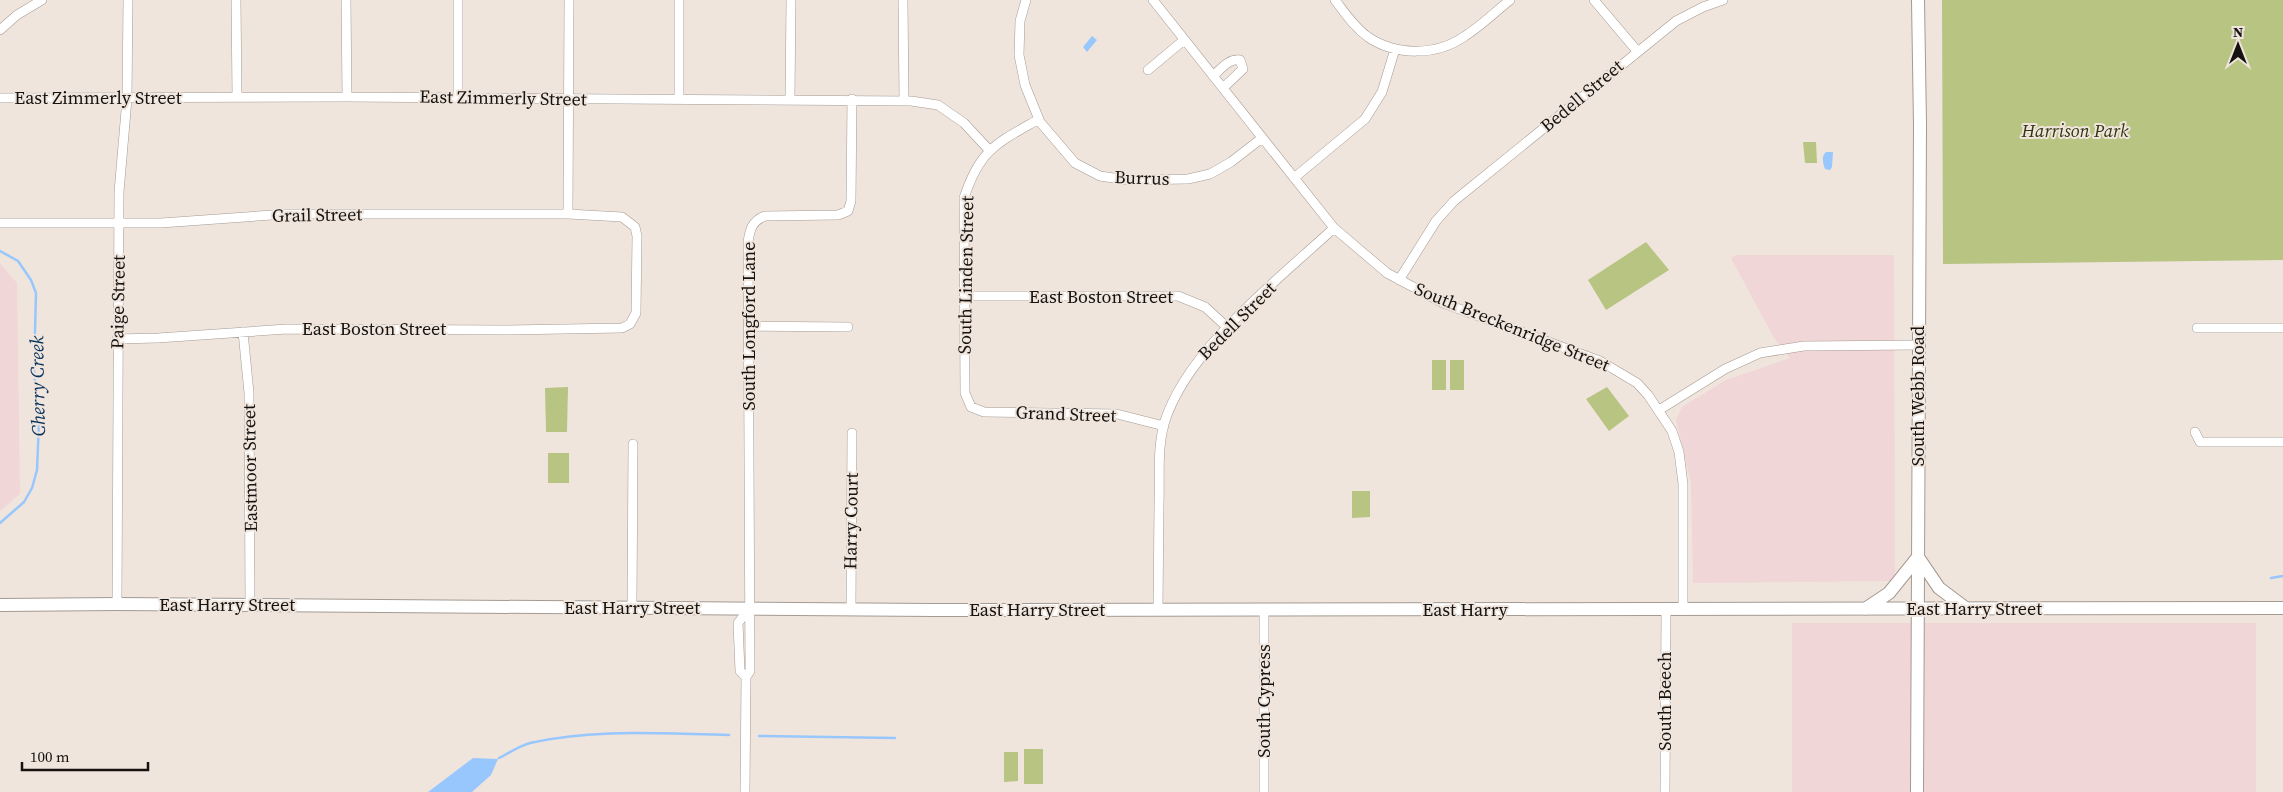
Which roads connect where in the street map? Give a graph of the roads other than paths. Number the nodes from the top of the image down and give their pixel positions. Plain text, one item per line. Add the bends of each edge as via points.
1 (42, 0) edge
2 (128, 0) edge
3 (236, 0) edge
4 (346, 0) edge
5 (458, 0) edge
6 (569, 0) edge
7 (680, 0) edge
8 (791, 0) edge
9 (903, 0) edge
10 (1026, 0) edge
11 (1153, 0) edge
12 (1334, 0) edge
13 (1510, 0) edge
14 (1594, 0) edge
15 (1724, 0) edge
16 (1918, 0) edge
17 (0, 30) edge
18 (1184, 40) junction
19 (1395, 49) junction
20 (1637, 51) junction
21 (1148, 70) dead end
22 (1213, 76) junction
23 (1222, 88) junction
24 (237, 96) junction
25 (347, 97) junction
26 (0, 98) edge
27 (127, 98) junction
28 (458, 98) junction
29 (679, 99) junction
30 (790, 99) junction
31 (852, 99) junction
32 (568, 100) junction
33 (904, 101) junction
34 (1039, 119) junction
35 (1262, 138) junction
36 (989, 150) junction
37 (1294, 178) junction
38 (568, 214) junction
39 (0, 223) edge
40 (118, 223) junction
41 (1334, 228) junction
42 (1399, 280) junction
43 (965, 296) junction
44 (630, 324) joint
45 (749, 326) junction
46 (848, 327) dead end
47 (1228, 328) junction
48 (2198, 328) dead end
49 (2283, 328) edge
50 (243, 332) junction
51 (117, 339) junction
52 (1918, 345) junction
53 (970, 405) joint
54 (1659, 410) junction
55 (1164, 426) junction
56 (2195, 432) dead end
57 (852, 433) dead end
58 (2283, 442) edge
59 (633, 444) dead end
60 (1918, 558) junction
61 (117, 604) junction
62 (0, 605) edge
63 (250, 606) junction
64 (632, 608) junction
65 (2283, 608) edge
66 (749, 609) junction
67 (1865, 609) junction
68 (1918, 609) junction
69 (1967, 609) junction
70 (851, 610) junction
71 (1158, 610) junction
72 (1264, 610) junction
73 (1666, 610) junction
74 (1684, 610) junction
75 (745, 792) edge
76 (1264, 792) edge
77 (1665, 792) edge
78 (1917, 792) edge

1 - 17 street via 16,15
2 - 27 street, Paige Street
3 - 24 street
4 - 25 street
5 - 28 street
6 - 32 street
7 - 29 street
8 - 30 street
9 - 33 street
10 - 34 street, Burrus via 1020,20 1019,55 1025,84
11 - 18 street, South Breckenridge Street
12 - 19 street via 1361,31 1380,44
13 - 19 street via 1466,36 1450,44 1423,51
14 - 20 street
15 - 20 street, Bedell Street via 1676,21
16 - 52 main road, South Webb Road
18 - 21 street
18 - 22 street, South Breckenridge Street
19 - 37 street via 1382,92 1365,119
20 - 42 street, Bedell Street via 1454,202 1436,221
22 - 23 street, South Breckenridge Street
22 - 23 street via 1227,63 1240,60 1243,69
23 - 35 street, South Breckenridge Street
24 - 25 street, East Zimmerly Street
24 - 27 street, East Zimmerly Street
25 - 28 street, East Zimmerly Street
26 - 27 street, East Zimmerly Street
27 - 40 street, Paige Street
28 - 32 street, East Zimmerly Street
29 - 30 street, East Zimmerly Street
29 - 32 street, East Zimmerly Street
30 - 31 street, East Zimmerly Street
31 - 33 street, East Zimmerly Street
31 - 45 street, South Longford Lane via 851,201 848,210 838,215 765,216 752,225 748,242
32 - 38 street
33 - 36 street, East Zimmerly Street via 938,105 964,123
34 - 35 street, Burrus via 1075,163 1100,176 1127,180 1188,179 1210,174
34 - 36 street, South Linden Street
35 - 37 street, South Breckenridge Street
36 - 43 street, South Linden Street via 973,172 964,198
37 - 41 street, South Breckenridge Street
38 - 40 street, Grail Street via 286,214
38 - 44 street, Grail Street via 622,217 638,236 636,313
39 - 40 street, Grail Street
40 - 51 street, Paige Street
41 - 42 street, South Breckenridge Street
41 - 47 street, Bedell Street
42 - 54 street, South Breckenridge Street via 1443,303 1600,361 1637,383
43 - 47 street, East Boston Street via 1178,296 1205,307
43 - 53 street, South Linden Street via 965,393
44 - 50 street, East Boston Street via 613,330 288,329
45 - 46 street
45 - 66 street, South Longford Lane
47 - 55 street, Bedell Street via 1185,380
48 - 49 street
50 - 51 street, East Boston Street
50 - 63 street, Eastmoor Street via 249,412
51 - 61 street, Paige Street
52 - 54 street via 1804,346 1760,353 1725,369
52 - 60 main road, South Webb Road
53 - 55 street, Grand Street via 984,412 1117,414
54 - 74 street, South Breckenridge Street via 1672,431 1680,460
55 - 71 street, Bedell Street via 1159,457
56 - 58 street via 2200,442
57 - 70 street, Harry Court
59 - 64 street
60 - 67 main road via 1889,593
60 - 68 main road, South Webb Road
60 - 69 main road via 1939,588
61 - 62 main road, East Harry Street
61 - 63 main road, East Harry Street
63 - 64 main road, East Harry Street
64 - 66 main road, East Harry Street
65 - 69 main road, East Harry Street
66 - 70 main road, East Harry Street
66 - 75 street, South Longford Lane
67 - 68 main road, East Harry Street
67 - 74 main road, East Harry Street
68 - 69 main road, East Harry Street
68 - 78 main road, South Webb Road
70 - 71 main road, East Harry Street
71 - 72 main road, East Harry Street
72 - 73 main road, East Harry
72 - 76 street, South Cypress
73 - 74 main road, East Harry Street
73 - 77 street, South Beech

